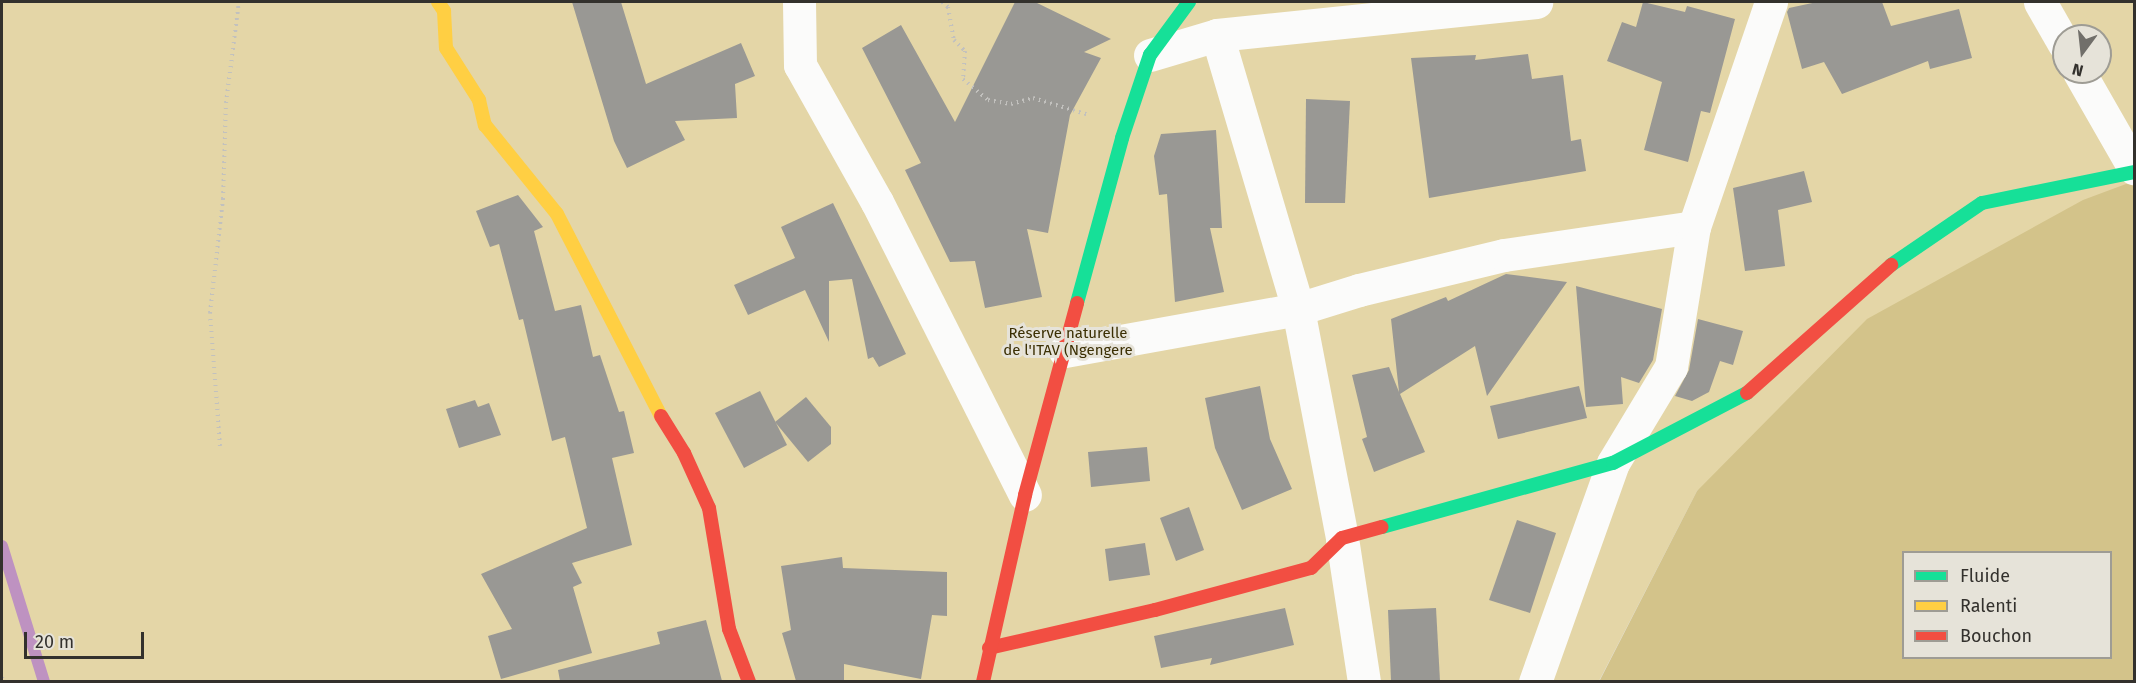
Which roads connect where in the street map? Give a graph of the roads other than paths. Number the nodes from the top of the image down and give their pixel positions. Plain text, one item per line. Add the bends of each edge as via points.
1 (438, 2) edge
2 (802, 2) edge
3 (1190, 2) edge
4 (1536, 2) edge
5 (1771, 2) edge
6 (2040, 2) edge
7 (2053, 24) edge
8 (1217, 35) junction
9 (1150, 56) junction
10 (2086, 84) edge
11 (2134, 170) edge
12 (1694, 227) junction
13 (1298, 309) junction
14 (1065, 351) junction
15 (1613, 463) junction
16 (1025, 495) junction
17 (1342, 538) junction
18 (989, 648) junction
19 (748, 681) edge
20 (983, 681) edge
21 (1364, 681) edge
22 (1535, 681) edge

1 - 19 street via 444,11 446,48 479,100 485,125 557,214 709,508 729,630
2 - 16 street via 800,64 877,202
3 - 9 street
4 - 8 street
5 - 12 street
6 - 7 street
8 - 9 street
8 - 13 street
9 - 14 street via 1122,138
10 - 11 street
11 - 15 street via 1982,203 1872,278 1745,396
12 - 13 street via 1504,255
12 - 15 street via 1671,368
13 - 14 street
13 - 17 street
14 - 16 street
15 - 17 street
15 - 22 street
16 - 18 street
17 - 18 street via 1311,568 1155,610
17 - 21 street
18 - 20 street

